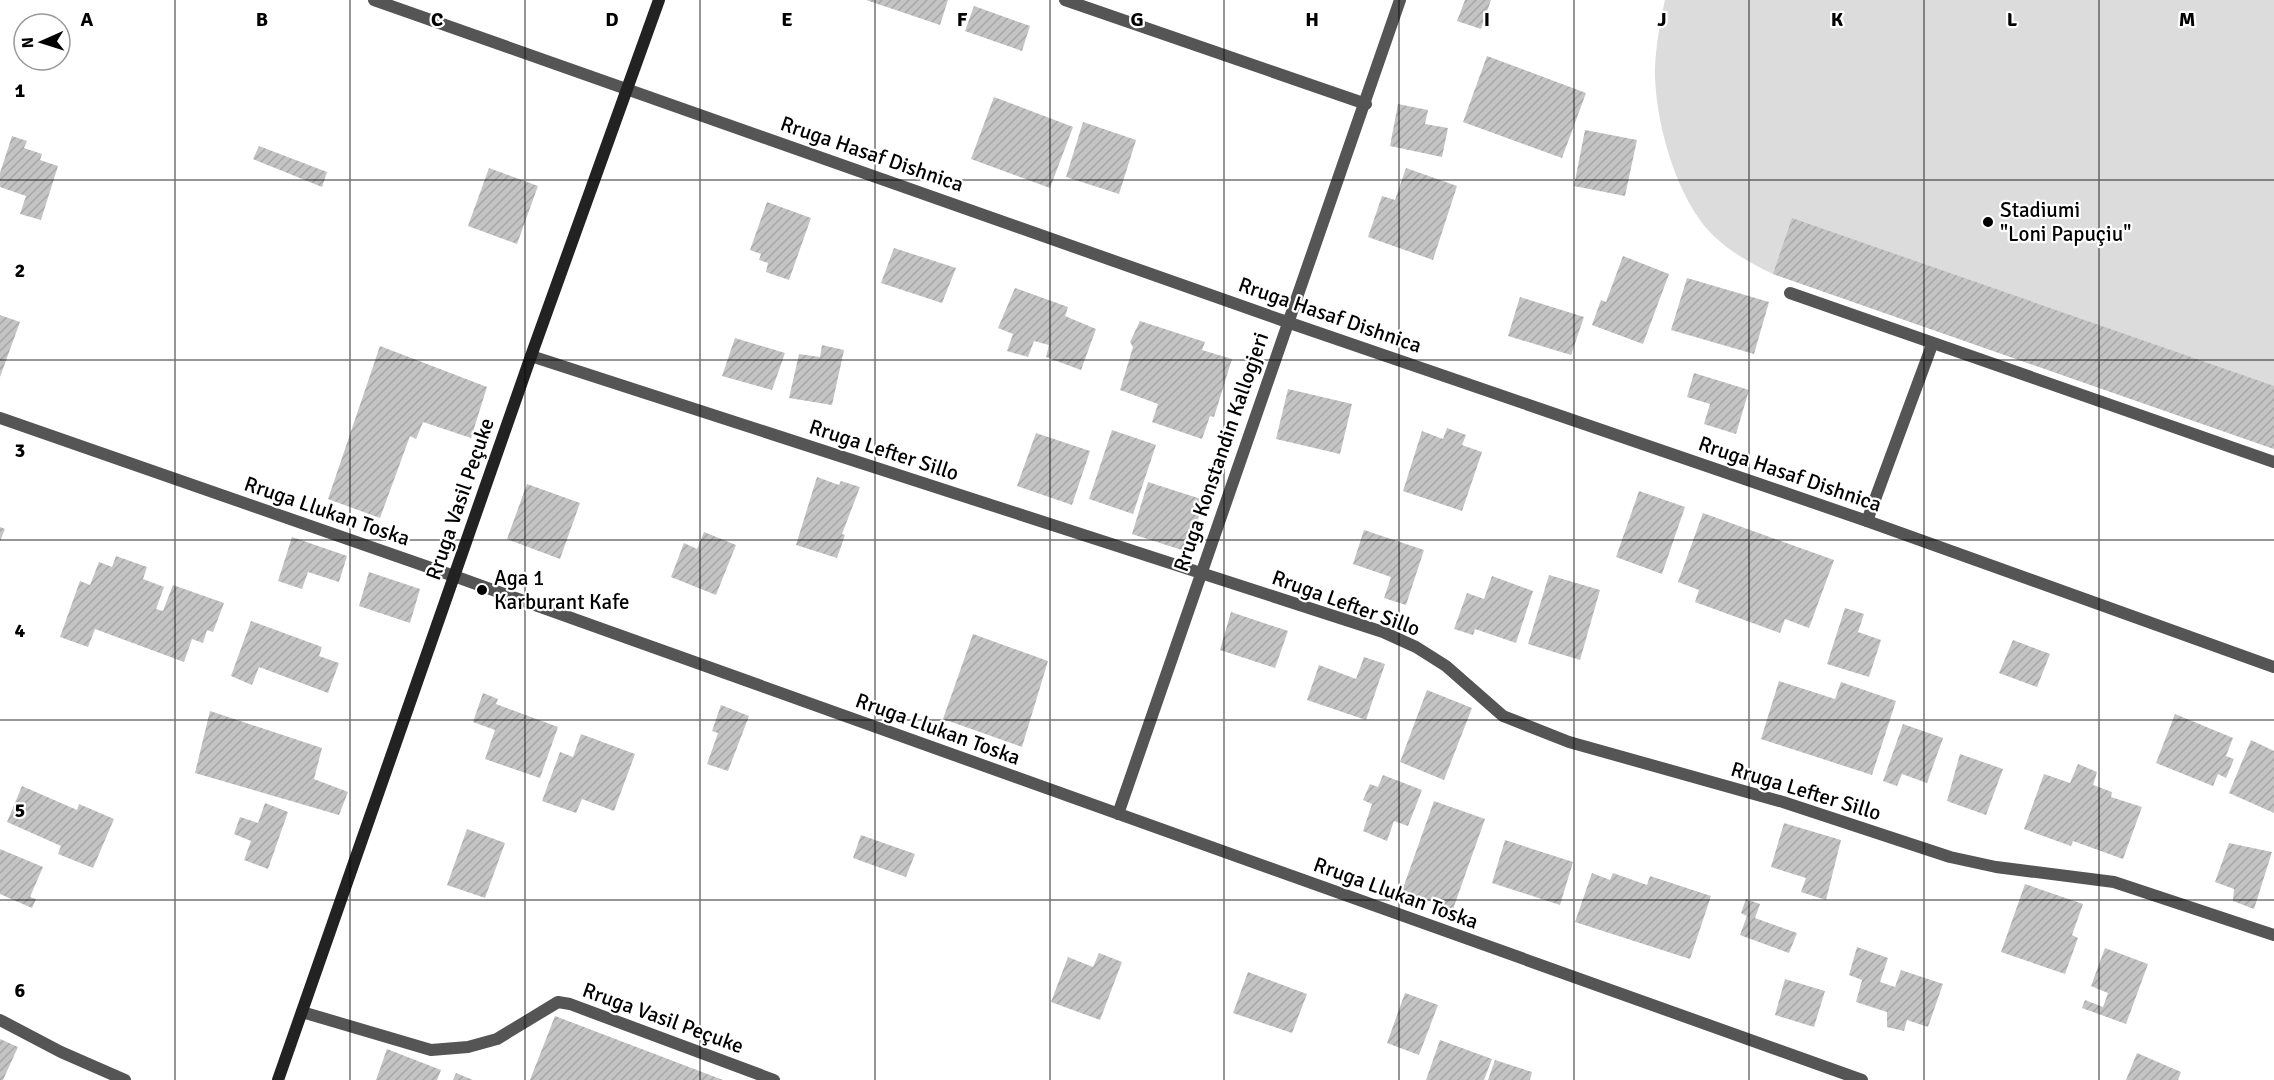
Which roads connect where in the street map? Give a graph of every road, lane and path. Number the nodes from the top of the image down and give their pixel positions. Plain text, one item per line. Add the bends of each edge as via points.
1 (374, 0) edge
2 (659, 0) edge
3 (1065, 0) edge
4 (1400, 0) edge
5 (627, 88) junction
6 (1366, 104) junction
7 (1790, 293) dead end
8 (1287, 322) junction
9 (1932, 345) junction
10 (531, 356) junction
11 (0, 418) edge
12 (2274, 462) edge
13 (1867, 521) junction
14 (1200, 573) junction
15 (454, 576) junction
16 (2274, 667) edge
17 (1118, 814) junction
18 (2274, 935) edge
19 (302, 1012) junction
20 (0, 1020) edge
21 (125, 1080) edge
22 (278, 1080) edge
23 (774, 1080) edge
24 (1862, 1080) edge

1 - 5 street, Rruga Hasaf Dishnica
2 - 5 street, Rruga Vasil Peçuke
3 - 6 street
4 - 6 street, Rruga Konstandin Kallogjeri
5 - 8 street, Rruga Hasaf Dishnica
5 - 10 street, Rruga Vasil Peçuke
6 - 8 street, Rruga Konstandin Kallogjeri
7 - 9 street
8 - 13 street, Rruga Hasaf Dishnica
8 - 14 street, Rruga Konstandin Kallogjeri
9 - 12 street
9 - 13 street
10 - 14 street, Rruga Lefter Sillo
10 - 15 street, Rruga Vasil Peçuke
11 - 15 street, Rruga Llukan Toska
13 - 16 street, Rruga Hasaf Dishnica
14 - 17 street, Rruga Konstandin Kallogjeri
14 - 18 street, Rruga Lefter Sillo via 1383,632 1446,666 1503,716 1569,742 1783,802 1950,857 2114,882
15 - 17 street, Rruga Llukan Toska
15 - 19 street, Rruga Vasil Peçuke
17 - 24 street, Rruga Llukan Toska
19 - 22 street, Rruga Vasil Peçuke
19 - 23 street, Rruga Vasil Peçuke via 431,1050 468,1047 497,1039 558,1002
20 - 21 street

